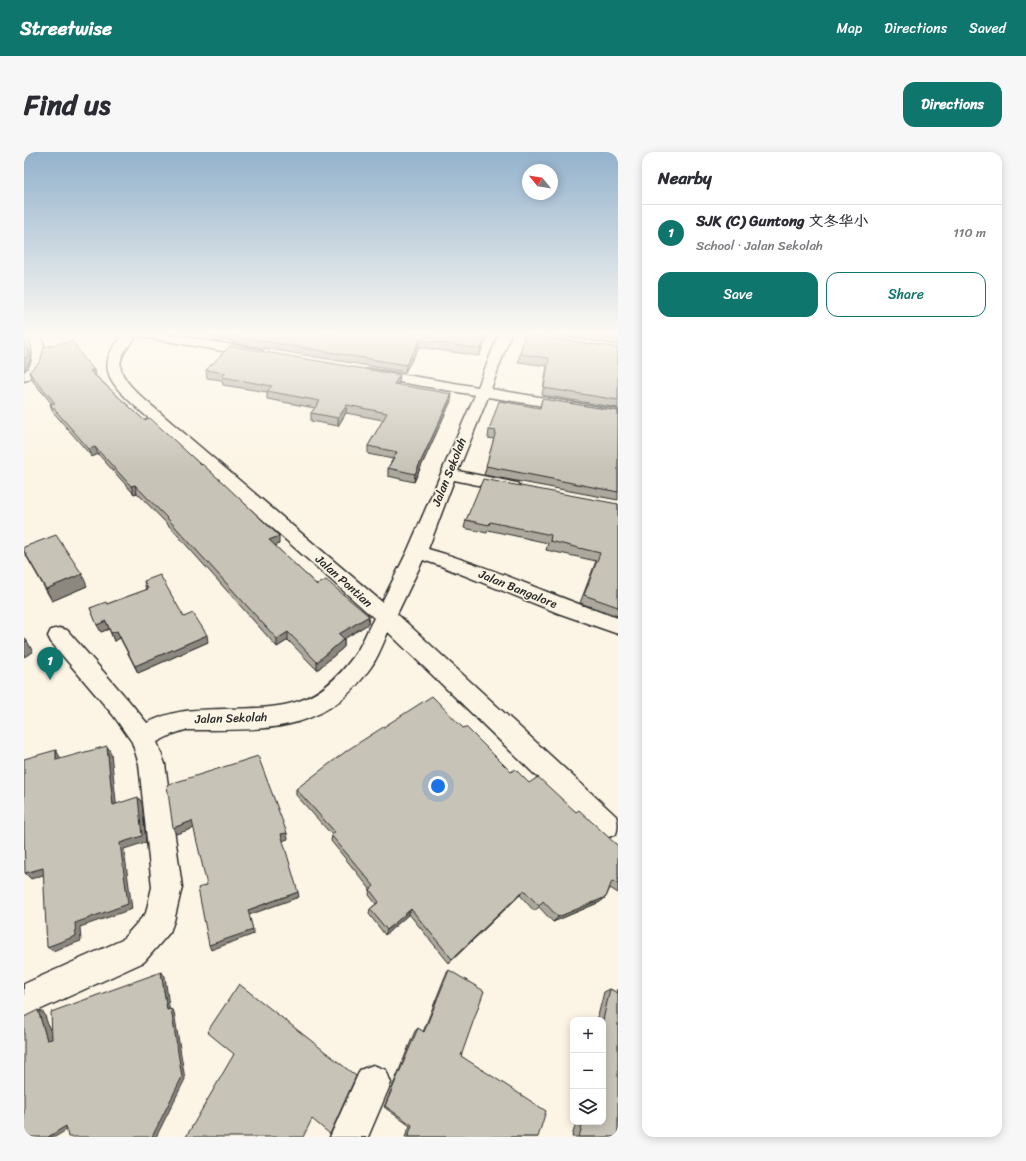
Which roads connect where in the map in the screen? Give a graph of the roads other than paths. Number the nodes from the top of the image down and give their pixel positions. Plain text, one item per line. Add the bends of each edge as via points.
1 (118, 379) edge
2 (405, 379) edge
3 (488, 379) edge
4 (483, 392) junction
5 (618, 414) edge
6 (448, 474) junction
7 (525, 489) edge
8 (417, 552) junction
9 (386, 618) junction
10 (618, 626) edge
11 (59, 636) dead end
12 (143, 737) junction
13 (606, 825) dead end
14 (24, 1001) edge
15 (373, 1083) dead end
16 (349, 1137) edge

1 - 9 street, Jalan Pontian via 150,412
2 - 4 street
3 - 4 street, Jalan Sekolah
4 - 5 street
4 - 6 street, Jalan Sekolah
6 - 7 street
6 - 8 street, Jalan Sekolah
8 - 9 street, Jalan Sekolah
8 - 10 street, Jalan Bangalore via 448,561
9 - 12 street, Jalan Sekolah via 363,661 342,686 324,701 302,712 264,719 185,720
9 - 13 street, Jalan Pontian
11 - 12 street
12 - 14 street via 152,764 167,887 159,921 133,951
15 - 16 street

